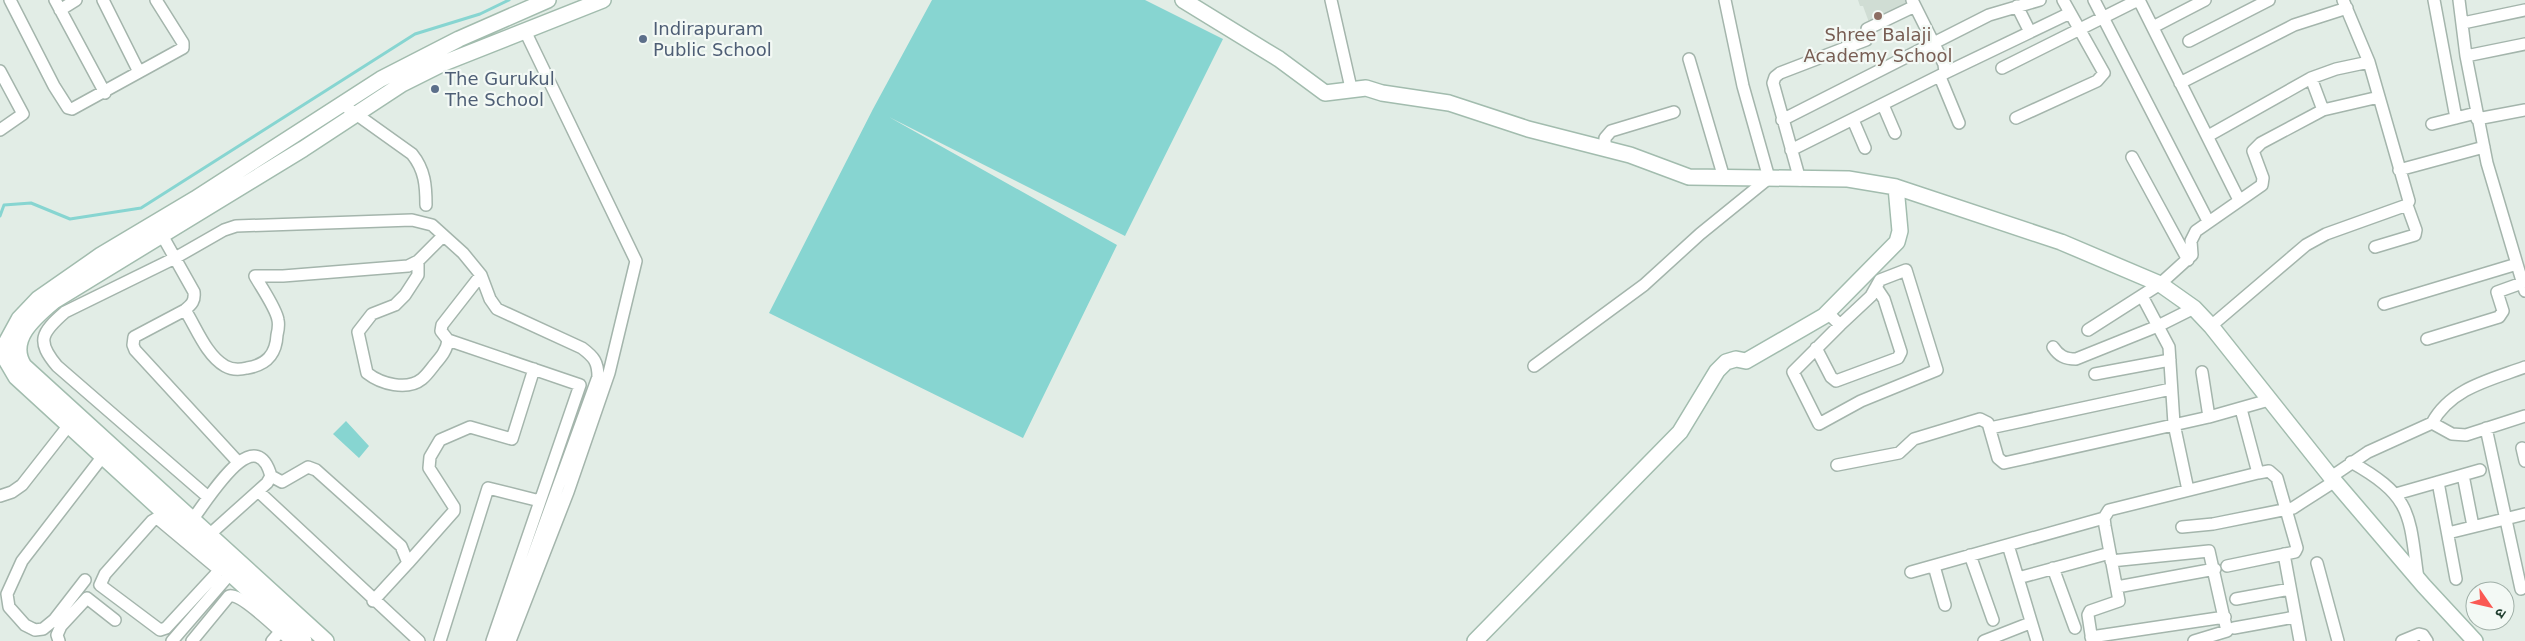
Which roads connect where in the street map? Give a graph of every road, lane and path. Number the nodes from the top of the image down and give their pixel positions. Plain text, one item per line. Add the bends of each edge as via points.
1 (10, 0) edge
2 (76, 0) edge
3 (103, 0) edge
4 (156, 0) edge
5 (548, 0) edge
6 (603, 0) edge
7 (1183, 0) edge
8 (1331, 0) edge
9 (1725, 0) edge
10 (2040, 0) edge
11 (2064, 0) edge
12 (2094, 0) edge
13 (2138, 0) edge
14 (2205, 0) edge
15 (2269, 0) edge
16 (2434, 0) edge
17 (2458, 0) edge
18 (1914, 3) edge
19 (2020, 4) edge
20 (2345, 4) edge
21 (58, 5) edge
22 (2525, 10) edge
23 (2070, 13) junction
24 (2104, 17) junction
25 (2463, 23) junction
26 (2153, 28) junction
27 (2080, 29) junction
28 (525, 31) junction
29 (2030, 32) junction
30 (2189, 41) dead end
31 (1932, 42) junction
32 (2525, 44) edge
33 (2466, 56) junction
34 (1689, 59) dead end
35 (2369, 62) junction
36 (2002, 68) dead end
37 (0, 71) edge
38 (139, 72) junction
39 (1943, 75) junction
40 (2311, 78) junction
41 (2180, 83) junction
42 (1351, 88) junction
43 (105, 93) junction
44 (2379, 98) junction
45 (342, 104) junction
46 (1884, 105) junction
47 (2323, 110) junction
48 (2525, 110) edge
49 (1674, 112) dead end
50 (355, 115) junction
51 (2477, 116) junction
52 (2016, 118) dead end
53 (2456, 118) junction
54 (1782, 120) junction
55 (1852, 120) junction
56 (1959, 123) dead end
57 (2432, 124) dead end
58 (0, 130) edge
59 (1895, 133) dead end
60 (2208, 136) junction
61 (2484, 147) junction
62 (1605, 148) junction
63 (1865, 148) dead end
64 (1791, 150) junction
65 (2132, 157) dead end
66 (2399, 170) junction
67 (1724, 178) junction
68 (1769, 178) junction
69 (1800, 180) junction
70 (1896, 187) junction
71 (2239, 200) junction
72 (426, 205) dead end
73 (2407, 205) junction
74 (2208, 221) junction
75 (158, 228) junction
76 (443, 236) junction
77 (2375, 247) dead end
78 (175, 258) junction
79 (2188, 260) junction
80 (418, 261) junction
81 (2517, 264) junction
82 (481, 275) junction
83 (2160, 284) junction
84 (1876, 287) junction
85 (2524, 288) edge
86 (2142, 296) junction
87 (2384, 304) dead end
88 (2194, 308) junction
89 (186, 310) junction
90 (1827, 312) junction
91 (1840, 325) junction
92 (2158, 326) junction
93 (2211, 326) junction
94 (2088, 330) dead end
95 (2427, 339) dead end
96 (448, 340) junction
97 (1816, 348) junction
98 (2053, 348) dead end
99 (2170, 360) junction
100 (9, 363) edge
101 (1534, 366) dead end
102 (2525, 367) edge
103 (534, 369) junction
104 (2202, 372) dead end
105 (2094, 374) dead end
106 (2171, 389) junction
107 (2269, 400) junction
108 (2241, 409) junction
109 (2525, 416) edge
110 (2208, 417) junction
111 (2432, 423) junction
112 (2174, 424) junction
113 (69, 425) junction
114 (1990, 428) junction
115 (2486, 428) junction
116 (2522, 448) dead end
117 (102, 456) junction
118 (2525, 461) edge
119 (238, 462) junction
120 (2351, 462) junction
121 (1837, 465) dead end
122 (2480, 470) dead end
123 (2258, 473) junction
124 (2463, 475) junction
125 (271, 476) junction
126 (2333, 479) junction
127 (2438, 482) junction
128 (2188, 490) junction
129 (259, 492) junction
130 (2396, 494) junction
131 (0, 496) edge
132 (208, 497) junction
133 (540, 501) junction
134 (2286, 510) junction
135 (2525, 514) edge
136 (2104, 518) junction
137 (2506, 519) junction
138 (2473, 526) junction
139 (2182, 527) dead end
140 (184, 528) junction
141 (2448, 533) junction
142 (209, 536) junction
143 (2008, 545) junction
144 (2284, 554) junction
145 (1970, 555) junction
146 (2110, 557) junction
147 (408, 563) junction
148 (2317, 563) dead end
149 (1934, 566) junction
150 (2227, 566) dead end
151 (2053, 568) junction
152 (2215, 569) junction
153 (1911, 572) dead end
154 (230, 574) junction
155 (2018, 578) junction
156 (2456, 578) dead end
157 (2418, 579) junction
158 (85, 580) dead end
159 (2117, 587) junction
160 (2290, 589) junction
161 (2521, 589) dead end
162 (2236, 599) dead end
163 (373, 601) junction
164 (1945, 605) dead end
165 (2225, 617) junction
166 (2295, 617) junction
167 (115, 620) dead end
168 (173, 620) junction
169 (1994, 620) dead end
170 (2030, 623) junction
171 (283, 628) junction
172 (2074, 628) dead end
173 (2234, 628) dead end
174 (183, 629) junction
175 (2091, 639) edge
176 (59, 641) edge
177 (173, 641) edge
178 (192, 641) edge
179 (272, 641) edge
180 (291, 641) edge
181 (304, 641) edge
182 (326, 641) edge
183 (419, 641) edge
184 (440, 641) edge
185 (492, 641) edge
186 (502, 641) edge
187 (510, 641) edge
188 (1475, 641) edge
189 (1984, 641) edge
190 (2037, 641) edge
191 (2194, 641) edge
192 (2300, 641) edge
193 (2338, 641) edge
194 (2402, 641) edge
195 (2427, 641) edge
196 (2475, 641) edge

1 - 43 street via 68,108 76,108
2 - 21 street
3 - 38 street
4 - 38 street via 183,48
5 - 45 street via 407,64
6 - 28 street
7 - 42 street via 1280,59 1325,93
8 - 42 street
9 - 68 street via 1743,86
10 - 19 street
11 - 23 street
12 - 24 street
13 - 24 street
13 - 26 street
14 - 26 street
15 - 30 street
16 - 53 street
17 - 25 street
18 - 31 street
18 - 54 street via 1867,29 1866,40 1774,77
19 - 29 street
19 - 31 street via 1989,14
20 - 35 street
20 - 41 street via 2294,25
21 - 43 street
22 - 25 street
23 - 27 street
23 - 29 street
24 - 27 street
24 - 74 street
25 - 33 street
26 - 41 street
27 - 36 street
27 - 52 street via 2103,69 2102,77
28 - 50 street via 444,63 402,84
28 - 187 street via 636,261 606,382 568,492
29 - 39 street
31 - 39 street via 1946,69
31 - 54 street
32 - 33 street
33 - 51 street
34 - 67 street
35 - 40 street
35 - 44 street
37 - 58 street via 23,114
38 - 43 street
39 - 46 street
39 - 56 street
40 - 47 street
40 - 60 street
41 - 60 street
42 - 62 street via 1449,103 1528,129
44 - 47 street
44 - 66 street
45 - 50 street
45 - 75 street
46 - 55 street
46 - 59 street
47 - 71 street via 2256,147 2254,156 2263,182
48 - 51 street
49 - 62 street via 1611,131 1604,138
50 - 72 street via 412,154 419,163 426,186
50 - 75 street
51 - 53 street
51 - 61 street
53 - 57 street
54 - 64 street
55 - 63 street
55 - 64 street
60 - 71 street
61 - 66 street
61 - 81 street
62 - 67 street via 1689,177
64 - 69 street
65 - 79 street
66 - 73 street via 2409,201
67 - 68 street
68 - 69 street
68 - 101 street via 1644,285
69 - 70 street via 1848,179
70 - 83 street via 2061,242
70 - 90 street via 1900,231 1897,242
71 - 74 street
73 - 77 street via 2416,230 2414,235
73 - 93 street via 2335,230 2306,245
74 - 79 street via 2192,236 2193,251
75 - 78 street
75 - 100 street via 54,301 32,321
76 - 78 street via 432,225 412,220 236,226
76 - 80 street
76 - 82 street
78 - 89 street via 194,292 192,304
78 - 132 street via 65,312 47,332 43,346 57,366
79 - 83 street
80 - 89 street via 398,268 255,276 278,320 272,356 264,364 254,367 237,370 225,367 208,348
80 - 96 street via 418,275 405,295 396,305 372,314 358,332 364,367 372,377 388,384 414,383 440,359
81 - 85 street
81 - 87 street
82 - 96 street via 442,325 441,331
82 - 186 street via 497,309 582,348 598,364 598,377
83 - 86 street
83 - 88 street
84 - 91 street via 1871,296
84 - 97 street via 1884,299 1901,352 1898,358 1836,381
84 - 97 street via 1880,280 1906,270 1937,370 1862,401 1819,424 1793,372
85 - 95 street via 2497,292 2502,311 2500,316
86 - 92 street
86 - 94 street
88 - 92 street
88 - 93 street
89 - 119 street via 134,337 132,345
90 - 91 street
90 - 188 street via 1746,361 1726,362 1717,371 1680,432
91 - 97 street
92 - 98 street via 2076,359 2067,359
92 - 99 street via 2169,347
93 - 107 street
96 - 103 street
99 - 105 street
99 - 106 street
100 - 113 street via 16,377
100 - 140 street
102 - 111 street via 2461,392 2447,402
103 - 133 street via 580,385
103 - 147 street via 512,439 470,428 445,437 435,446 429,468 454,512
104 - 110 street
106 - 112 street
106 - 114 street
107 - 108 street
107 - 126 street
108 - 110 street
108 - 123 street
109 - 115 street
110 - 112 street
111 - 115 street via 2459,436
111 - 120 street
112 - 114 street via 2004,463 1998,458
112 - 128 street
113 - 117 street
113 - 131 street via 22,485
114 - 121 street via 1980,419 1914,439 1899,454
115 - 137 street
116 - 118 street
117 - 140 street
117 - 158 street via 22,561 7,594 9,607 25,625 35,630 43,629
119 - 125 street via 250,455 257,456
119 - 132 street
120 - 126 street
120 - 130 street
122 - 124 street
123 - 128 street
123 - 134 street via 2269,471 2275,474
124 - 127 street
124 - 138 street
125 - 129 street
125 - 147 street via 282,482 308,467 316,470 401,546
126 - 134 street
126 - 157 street
127 - 130 street
127 - 141 street
128 - 136 street via 2114,508 2108,510
129 - 142 street
129 - 163 street
130 - 157 street via 2410,526
132 - 140 street
133 - 184 street via 488,488
133 - 185 street
134 - 139 street
134 - 144 street via 2297,548 2295,552
135 - 137 street
136 - 143 street
136 - 146 street
137 - 138 street
137 - 161 street
138 - 141 street
140 - 142 street
140 - 154 street
140 - 168 street via 218,569
140 - 168 street via 157,518 152,521 105,574 100,585 160,630
141 - 156 street
142 - 182 street
143 - 145 street
143 - 155 street
144 - 150 street
144 - 160 street
145 - 149 street
145 - 169 street
146 - 151 street
146 - 152 street via 2205,550 2212,555
146 - 159 street
147 - 163 street
148 - 193 street
149 - 153 street
149 - 164 street
151 - 155 street
151 - 172 street
152 - 159 street
152 - 165 street
154 - 171 street
154 - 174 street
155 - 170 street
157 - 196 street
159 - 175 street via 2119,601 2090,611 2088,615
160 - 162 street
160 - 166 street
163 - 183 street
165 - 175 street
165 - 191 street via 2227,631
166 - 173 street
166 - 192 street
167 - 176 street via 87,598 61,626 57,635
168 - 174 street
170 - 189 street
170 - 190 street
171 - 178 street via 243,600 229,596
171 - 179 street
171 - 180 street
171 - 181 street
174 - 177 street
194 - 195 street via 2419,634

